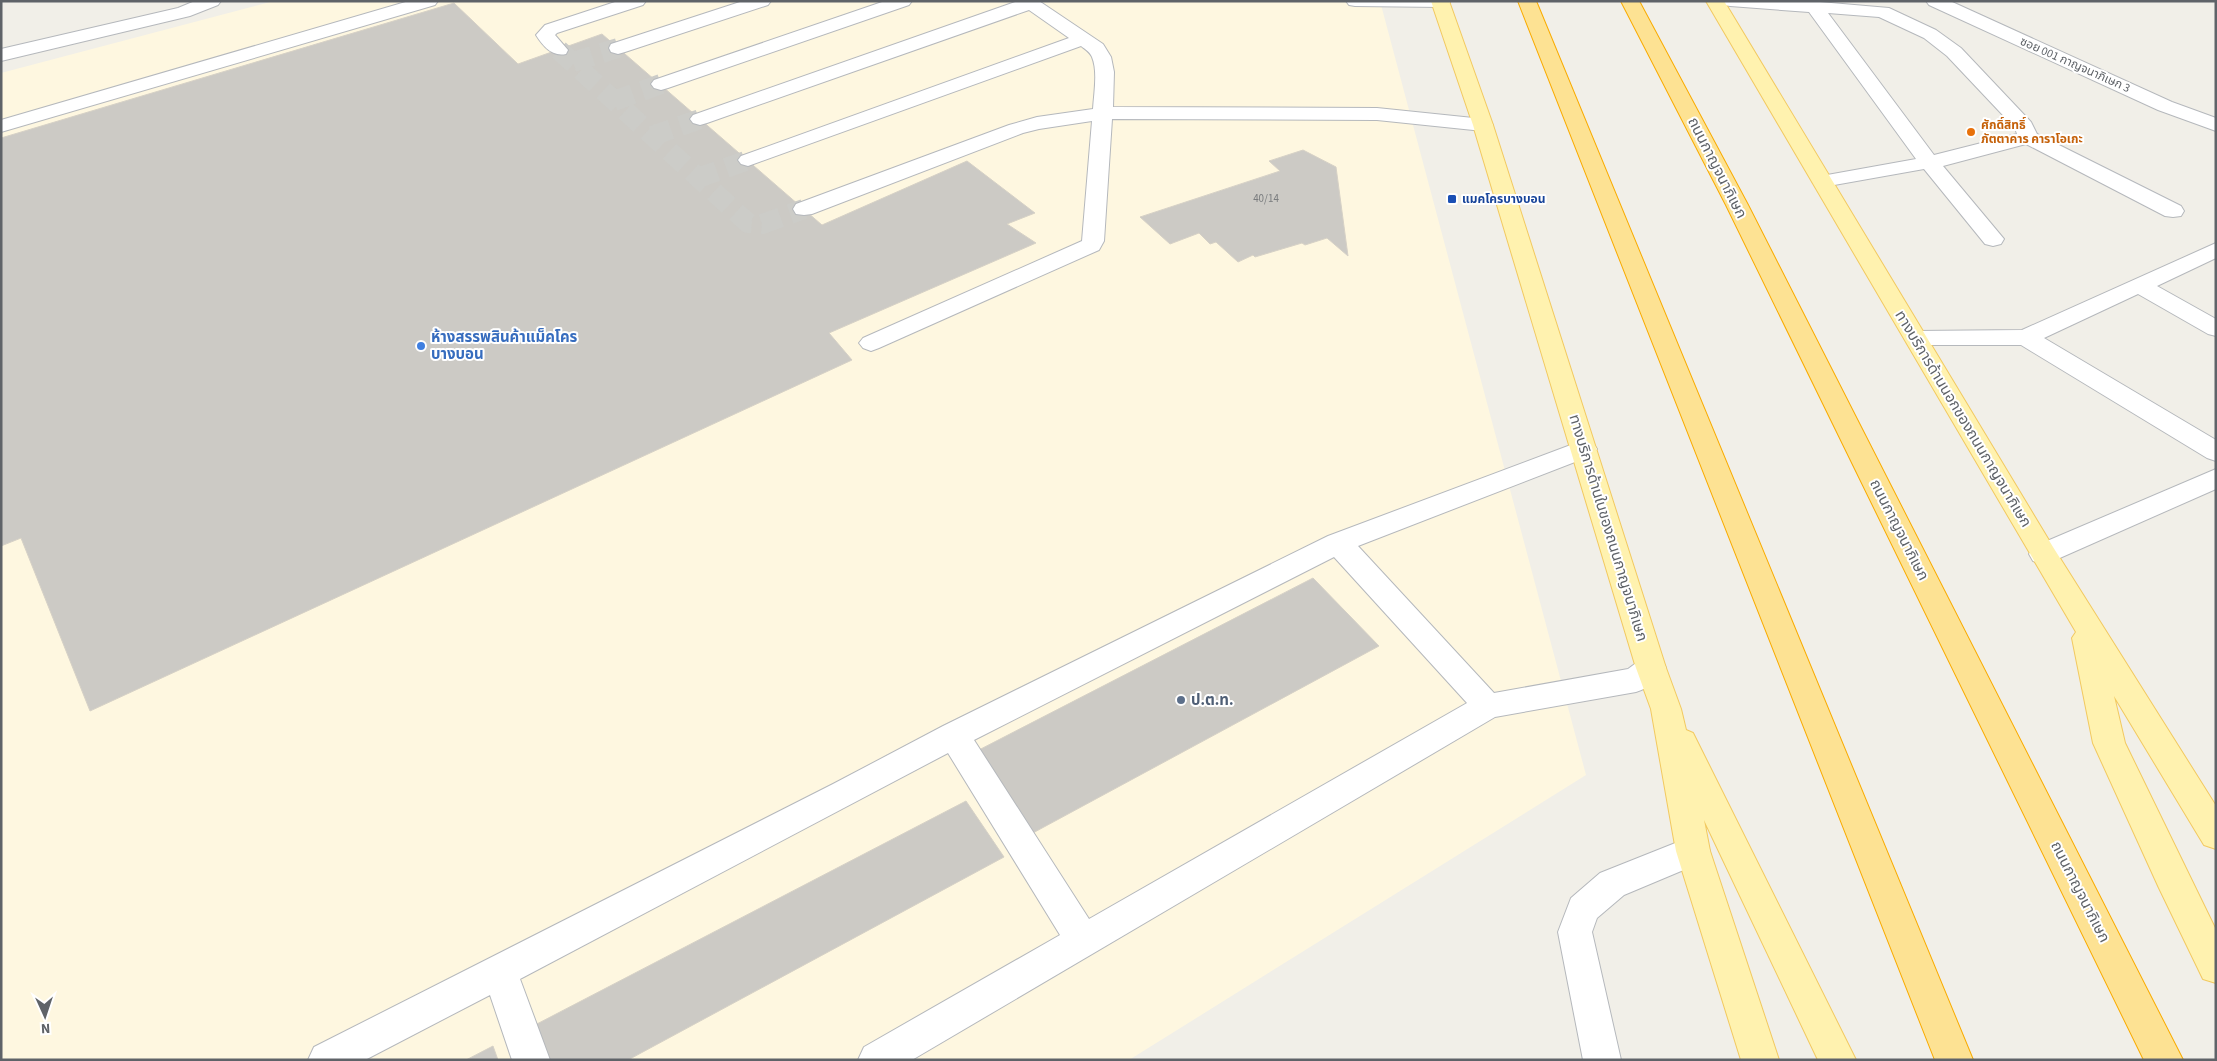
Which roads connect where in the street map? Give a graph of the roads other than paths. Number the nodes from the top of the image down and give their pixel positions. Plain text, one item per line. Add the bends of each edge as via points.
1 (212, 1) edge
2 (429, 1) edge
3 (637, 1) edge
4 (762, 1) edge
5 (903, 1) edge
6 (1355, 1) edge
7 (1527, 1) edge
8 (1630, 1) edge
9 (1715, 1) edge
10 (1730, 1) edge
11 (1028, 2) edge
12 (1441, 2) edge
13 (1922, 3) edge
14 (1816, 9) junction
15 (1883, 12) junction
16 (1084, 39) junction
17 (618, 48) tunnel mouth
18 (559, 50) tunnel mouth
19 (1, 55) edge
20 (661, 84) tunnel mouth
21 (1103, 113) junction
22 (700, 119) tunnel mouth
23 (2216, 125) edge
24 (1, 126) edge
25 (1483, 126) junction
26 (2028, 137) junction
27 (748, 160) tunnel mouth
28 (1929, 162) junction
29 (1823, 181) junction
30 (804, 209) tunnel mouth
31 (2173, 211) dead end
32 (1993, 239) dead end
33 (2216, 250) edge
34 (2139, 285) junction
35 (2216, 329) edge
36 (2026, 337) junction
37 (1916, 338) junction
38 (871, 342) dead end
39 (1584, 449) junction
40 (2216, 452) edge
41 (2216, 478) edge
42 (1338, 543) junction
43 (2043, 554) junction
44 (2083, 620) junction
45 (1651, 668) junction
46 (1488, 706) junction
47 (1666, 709) junction
48 (954, 735) junction
49 (2216, 835) edge
50 (1693, 851) junction
51 (1083, 941) junction
52 (2216, 967) edge
53 (499, 970) junction
54 (326, 1060) edge
55 (531, 1060) edge
56 (877, 1060) edge
57 (1602, 1060) edge
58 (1760, 1060) edge
59 (1837, 1060) edge
60 (1954, 1060) edge
61 (2164, 1060) edge

1 - 19 street via 184,12
2 - 24 street
3 - 18 street via 551,29 545,35
4 - 17 street
5 - 20 street
6 - 12 street
7 - 60 highway
8 - 61 highway, ถนนกาญจนาภิเษก via 1741,214
9 - 29 main road, ทางบริการด้านนอกของถนนกาญจนาภิเษก
10 - 14 street
11 - 16 street
11 - 22 street
12 - 25 main road, ทางบริการด้านในของถนนกาญจนาภิเษก
13 - 15 street
13 - 23 street, ซอย 001 กาญจนาภิเษก 3
14 - 15 street
14 - 28 street
15 - 26 street via 1930,34 1954,52 2024,126
16 - 21 street via 1102,57
16 - 27 street
21 - 25 street via 1377,114
21 - 30 street via 1016,129
21 - 38 street via 1091,245
25 - 39 main road, ทางบริการด้านในของถนนกาญจนาภิเษก
26 - 28 street
26 - 31 street
28 - 29 street
28 - 32 street
29 - 37 main road, ทางบริการด้านนอกของถนนกาญจนาภิเษก
33 - 34 street
34 - 35 street
34 - 36 street
36 - 37 street
36 - 40 street
37 - 43 main road, ทางบริการด้านนอกของถนนกาญจนาภิเษก
39 - 42 street
39 - 45 main road, ทางบริการด้านในของถนนกาญจนาภิเษก
41 - 43 street
42 - 46 street
42 - 48 street
43 - 44 main road, ทางบริการด้านนอกของถนนกาญจนาภิเษก
44 - 49 main road, ทางบริการด้านนอกของถนนกาญจนาภิเษก
44 - 52 main road via 2109,743 2170,877
45 - 46 street via 1636,680
45 - 47 main road, ทางบริการด้านในของถนนกาญจนาภิเษก
46 - 51 street
47 - 50 main road, ทางบริการด้านในของถนนกาญจนาภิเษก
47 - 59 main road
48 - 51 street
48 - 53 street
50 - 57 street via 1612,884 1583,909 1575,932
50 - 58 main road, ทางบริการด้านในของถนนกาญจนาภิเษก
51 - 56 street
53 - 54 street
53 - 55 street

